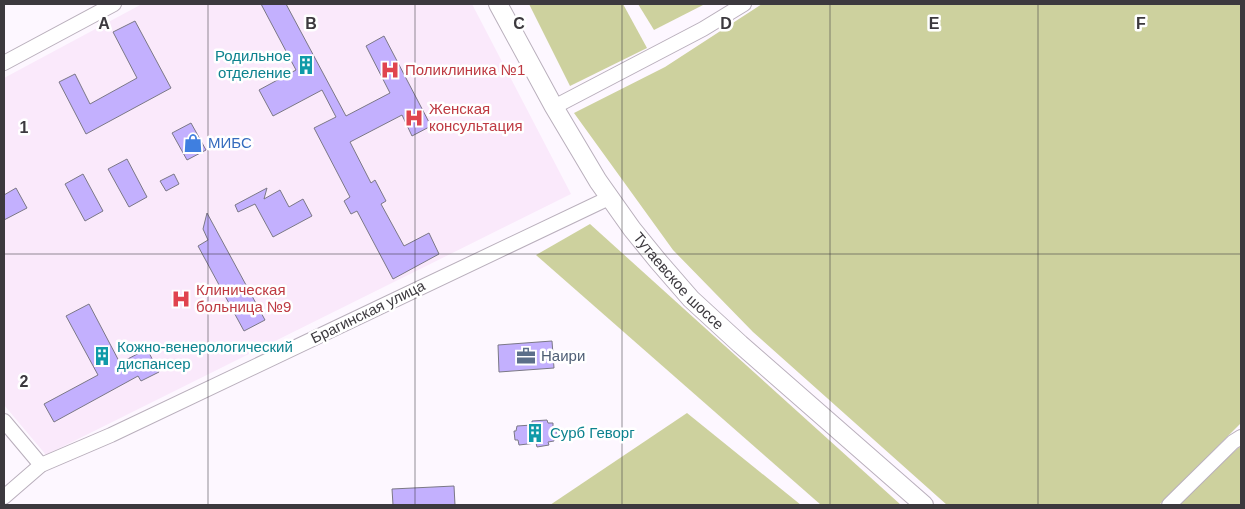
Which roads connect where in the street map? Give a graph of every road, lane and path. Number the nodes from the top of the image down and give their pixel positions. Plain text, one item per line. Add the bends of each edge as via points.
1 (114, 4) edge
2 (498, 4) edge
3 (744, 4) edge
4 (4, 63) edge
5 (554, 107) junction
6 (609, 198) junction
7 (4, 421) edge
8 (1241, 437) edge
9 (41, 464) junction
10 (4, 497) edge
11 (924, 505) edge
12 (1170, 505) edge

1 - 4 street
2 - 5 main road, Тутаевское шоссе
3 - 5 street
5 - 6 main road, Тутаевское шоссе
6 - 9 street, Брагинская улица via 111,435
6 - 11 main road, Тутаевское шоссе via 691,299
7 - 9 street
8 - 12 street
9 - 10 street, Брагинская улица

